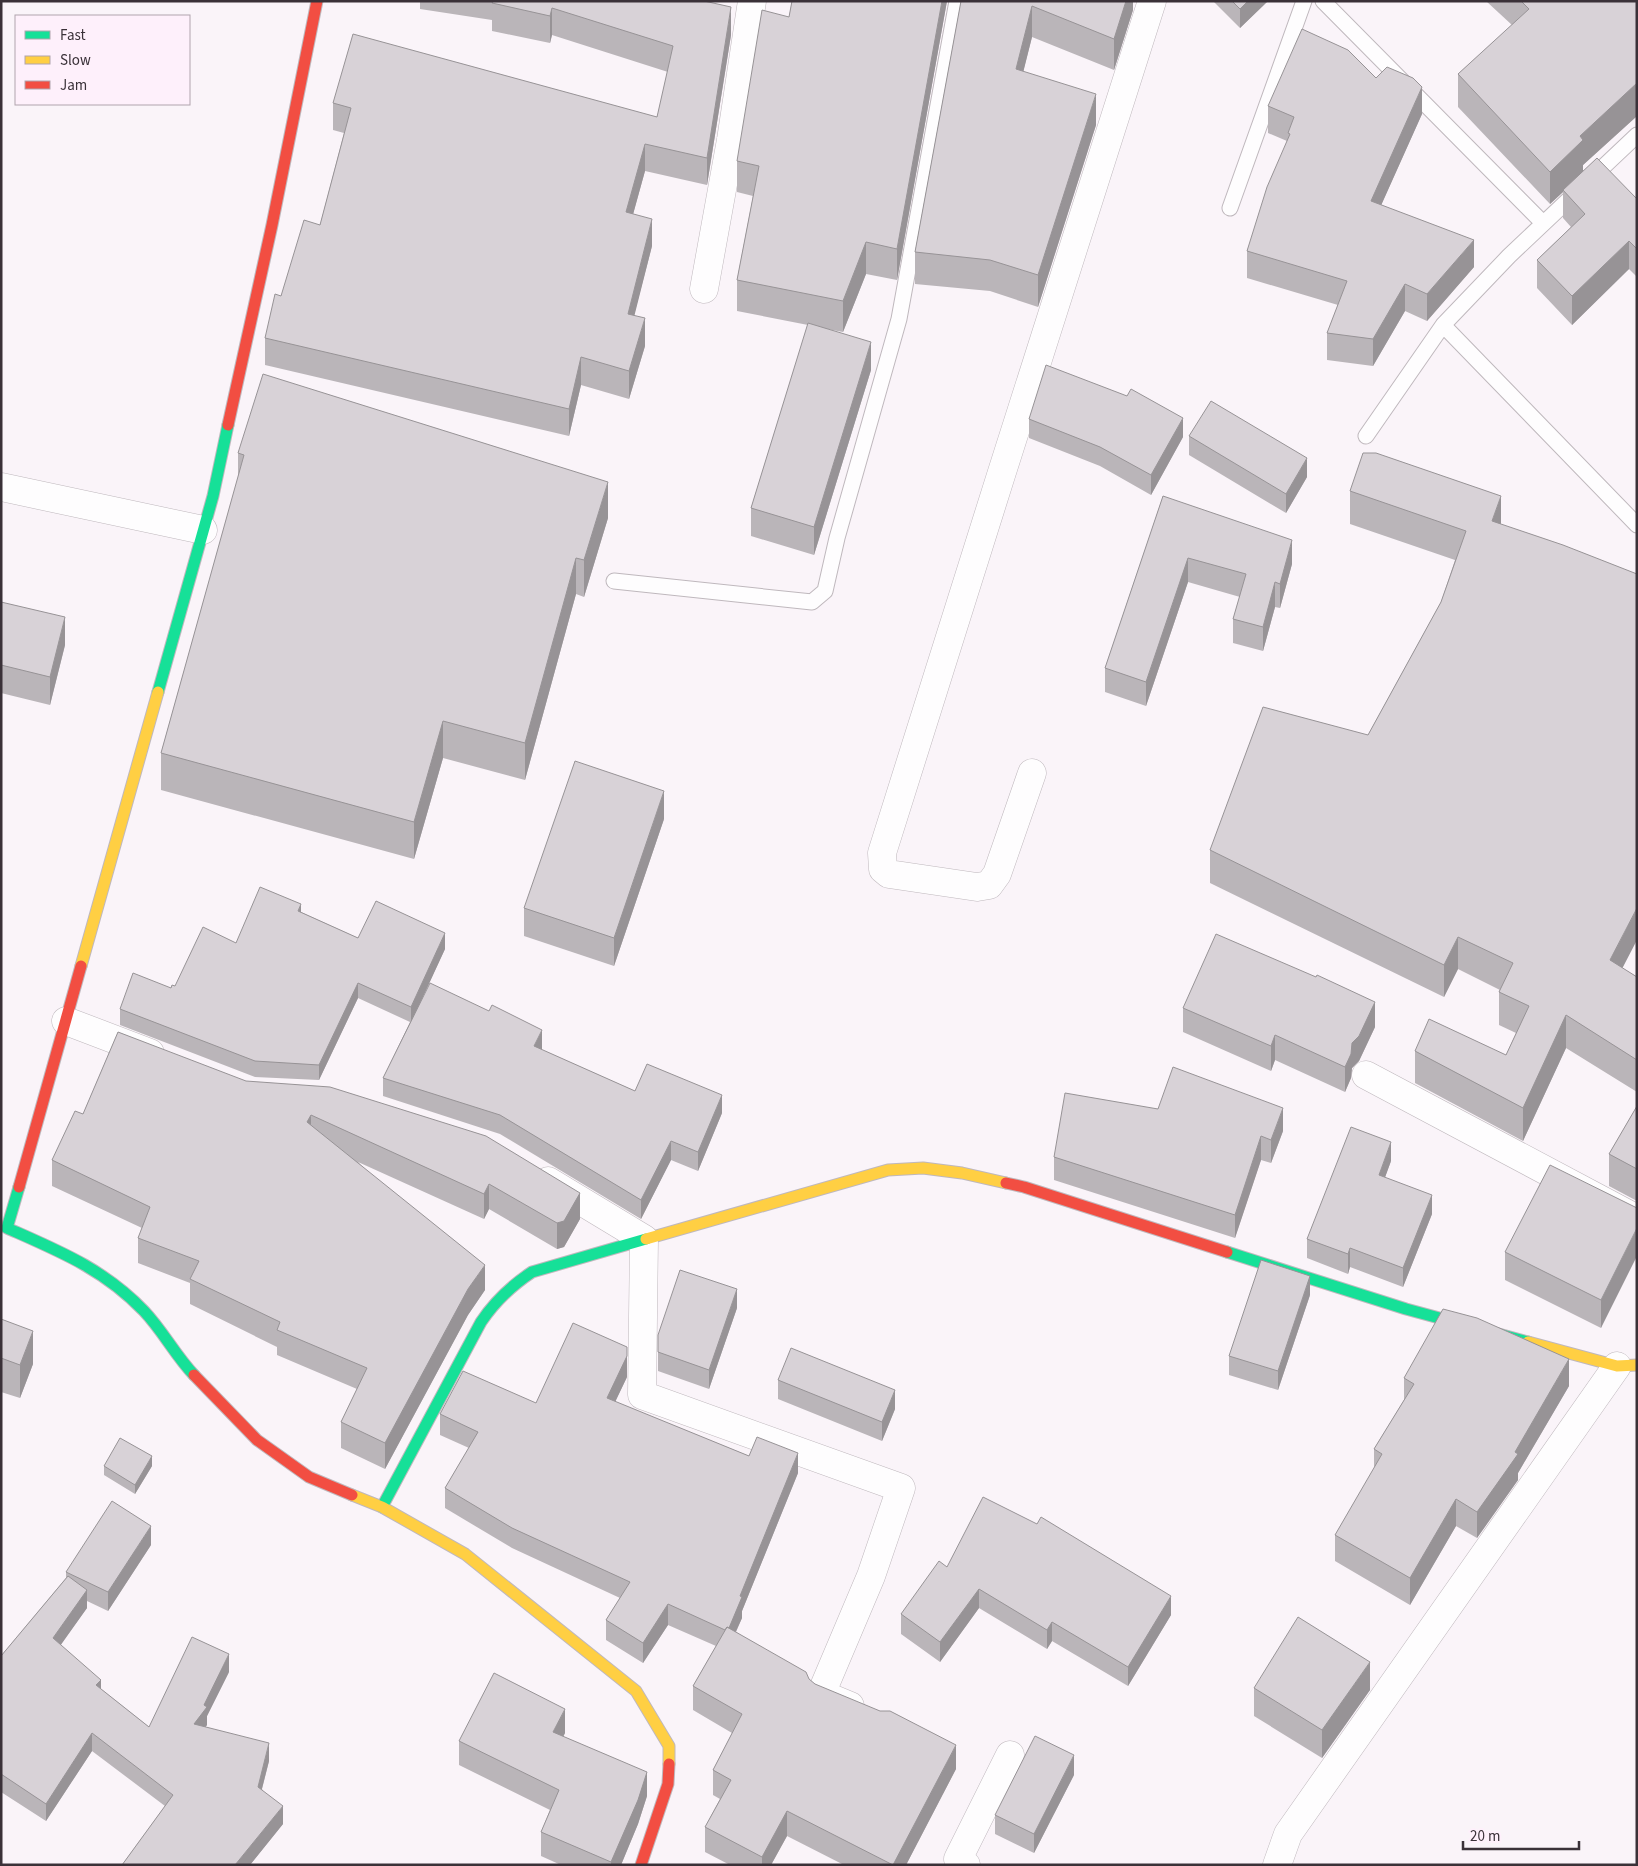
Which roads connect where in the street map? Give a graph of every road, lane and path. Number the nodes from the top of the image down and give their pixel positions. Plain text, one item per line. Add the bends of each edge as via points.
1 (317, 1) edge
2 (752, 1) edge
3 (957, 1) edge
4 (1152, 1) edge
5 (1304, 1) edge
6 (1323, 1) edge
7 (1637, 135) edge
8 (1602, 167) junction
9 (1616, 181) edge
10 (1230, 208) dead end
11 (1543, 223) junction
12 (704, 289) dead end
13 (1443, 326) junction
14 (1366, 436) dead end
15 (1, 487) edge
16 (1637, 526) edge
17 (204, 530) junction
18 (614, 581) dead end
19 (1032, 773) dead end
20 (66, 1021) junction
21 (177, 1064) edge
22 (1366, 1076) dead end
23 (526, 1168) edge
24 (1637, 1219) edge
25 (4, 1227) edge
26 (644, 1240) junction
27 (1627, 1366) edge
28 (382, 1507) junction
29 (870, 1714) edge
30 (1010, 1754) dead end
31 (641, 1865) edge
32 (966, 1865) edge
33 (1277, 1865) edge

1 - 17 street via 272,226
2 - 12 street
3 - 18 lane via 899,319 825,591 812,602
4 - 19 street via 882,853 883,869 889,874 977,887 989,885 997,874
5 - 10 lane
6 - 11 lane
7 - 8 lane
8 - 9 lane
8 - 11 lane
11 - 13 lane
13 - 14 lane
13 - 16 lane
15 - 17 street
17 - 20 street
20 - 21 street
20 - 25 street
22 - 24 street
23 - 26 street
25 - 28 street via 72,1257 110,1280 145,1312 182,1361 257,1440 309,1477
26 - 27 street via 888,1170 923,1168 1024,1187 1406,1309
26 - 28 street via 532,1272 516,1280 501,1294 478,1326
26 - 29 street via 642,1395 901,1488 871,1576 821,1694
27 - 33 street via 1288,1834
28 - 31 street via 465,1554 636,1691 669,1746 668,1784
30 - 32 street via 958,1859

